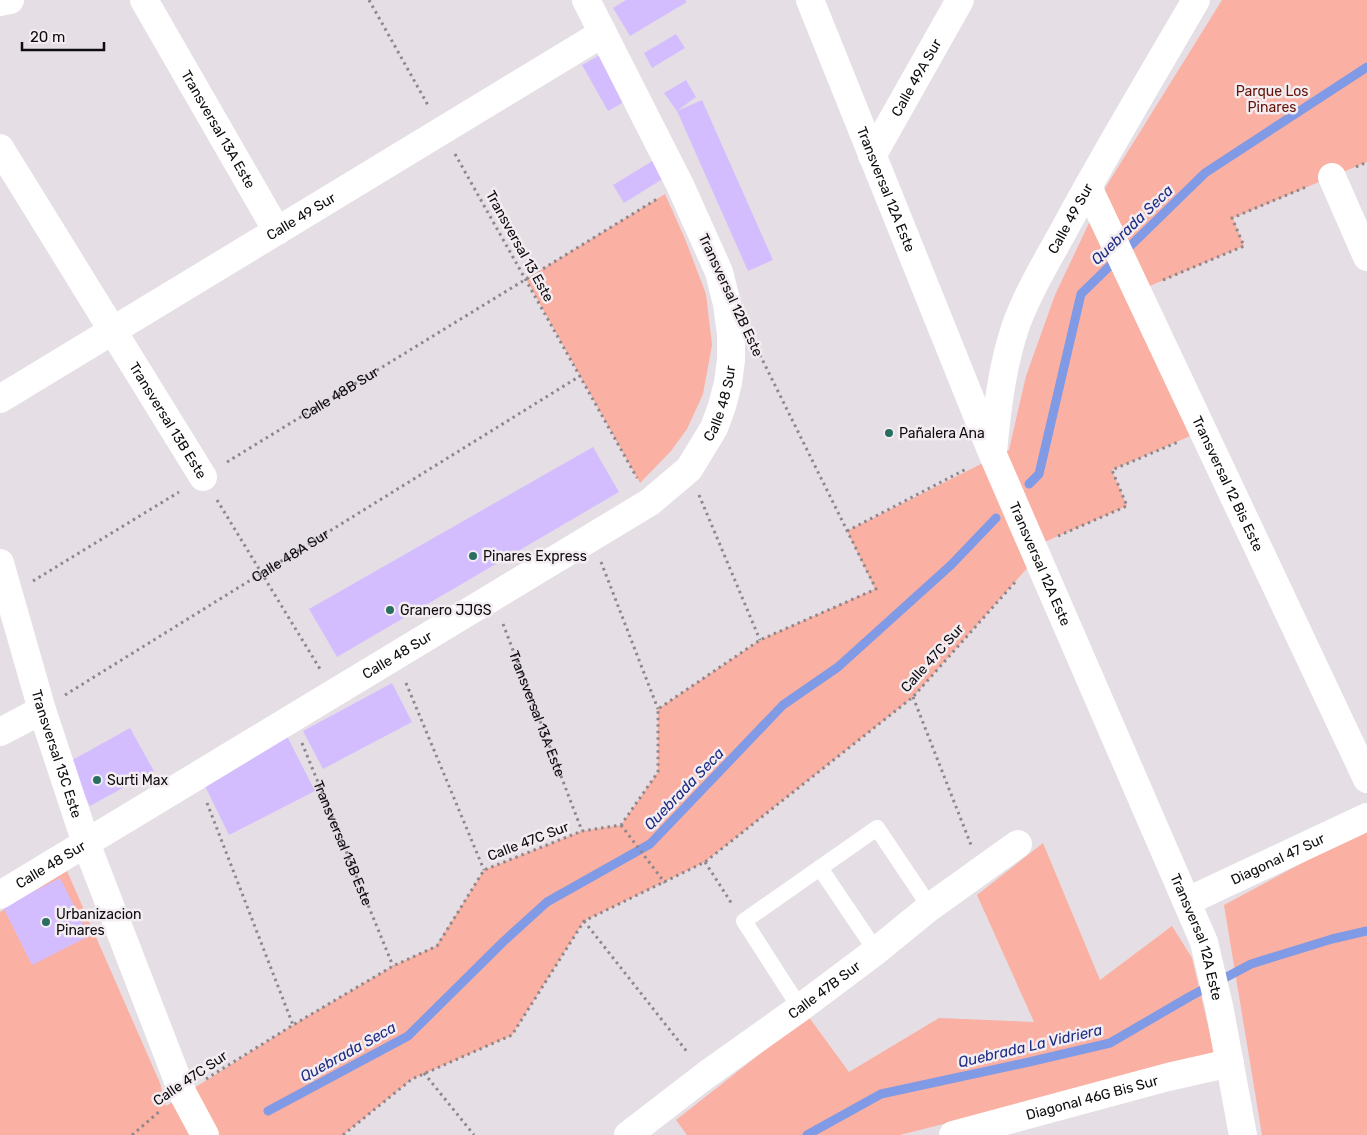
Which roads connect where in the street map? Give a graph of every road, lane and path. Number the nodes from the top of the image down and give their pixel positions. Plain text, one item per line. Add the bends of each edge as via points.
1 (10, 0) edge
2 (144, 0) edge
3 (369, 0) edge
4 (586, 0) edge
5 (810, 0) edge
6 (960, 0) edge
7 (1196, 0) edge
8 (0, 2) edge
9 (603, 33) junction
10 (443, 131) junction
11 (0, 148) edge
12 (872, 156) junction
13 (1367, 162) edge
14 (1332, 177) junction
15 (680, 185) junction
16 (1088, 187) junction
17 (277, 231) junction
18 (1367, 257) edge
19 (719, 272) joint
20 (526, 279) junction
21 (1133, 280) junction
22 (113, 330) junction
23 (758, 352) dead end
24 (580, 376) junction
25 (0, 399) edge
26 (1204, 430) junction
27 (993, 455) junction
28 (688, 469) junction
29 (203, 478) junction
30 (650, 502) junction
31 (847, 530) junction
32 (592, 538) junction
33 (1035, 552) junction
34 (0, 562) edge
35 (262, 573) junction
36 (493, 598) junction
37 (5, 599) edge
38 (760, 640) junction
39 (395, 657) junction
40 (335, 693) junction
41 (913, 697) junction
42 (658, 709) junction
43 (42, 710) junction
44 (292, 719) junction
45 (0, 732) edge
46 (197, 776) junction
47 (1367, 779) edge
48 (1367, 817) edge
49 (621, 825) junction
50 (582, 831) junction
51 (86, 843) junction
52 (1018, 844) dead end
53 (705, 862) junction
54 (820, 868) junction
55 (484, 870) junction
56 (981, 870) junction
57 (665, 883) junction
58 (0, 894) edge
59 (1188, 900) junction
60 (930, 907) junction
61 (584, 921) junction
62 (744, 921) junction
63 (876, 951) junction
64 (393, 966) junction
65 (800, 1008) junction
66 (293, 1025) junction
67 (1230, 1063) junction
68 (424, 1073) junction
69 (706, 1075) junction
70 (183, 1094) junction
71 (132, 1135) edge
72 (205, 1135) edge
73 (343, 1135) edge
74 (474, 1135) edge
75 (628, 1135) edge
76 (953, 1135) edge
77 (1243, 1135) edge

1 - 8 street
2 - 17 street, Transversal 13A Este
3 - 10 path, Transversal 13 Este
4 - 9 street, Transversal 12B Este
5 - 12 street, Transversal 12A Este
6 - 12 street, Calle 49A Sur
7 - 16 street, Calle 49 Sur
9 - 10 street, Calle 49 Sur
9 - 15 street, Transversal 12B Este
10 - 17 street, Calle 49 Sur
10 - 20 path, Transversal 13 Este
11 - 22 street, Transversal 13B Este
12 - 27 street, Transversal 12A Este
13 - 14 path
14 - 18 street
14 - 21 path via 1232,218 1244,246
15 - 19 street, Transversal 12B Este
15 - 20 path, Calle 48B Sur
16 - 21 street, Transversal 12 Bis Este
16 - 27 street, Calle 49 Sur via 1031,291 1016,326 1000,394
17 - 22 street, Calle 49 Sur
19 - 28 street, Calle 48 Sur via 731,334 728,383 714,428
20 - 24 path, Transversal 13 Este
20 - 29 path, Calle 48B Sur
21 - 26 street, Transversal 12 Bis Este
22 - 25 street, Calle 49 Sur
22 - 29 street, Transversal 13B Este
23 - 31 path, Transversal 12B Este
24 - 30 path, Transversal 13 Este
24 - 35 path, Calle 48A Sur
26 - 33 path, Calle 47C Sur via 1112,470 1127,506
26 - 47 street, Transversal 12 Bis Este
27 - 31 path
27 - 33 street, Transversal 12A Este
28 - 30 street, Calle 48 Sur
28 - 38 path
29 - 35 path, Transversal 13B Este
29 - 37 path, Calle 48B Sur
30 - 32 street, Calle 48 Sur
31 - 38 path, Transversal 12B Este via 876,589
32 - 36 street, Calle 48 Sur
32 - 42 path
33 - 41 path, Calle 47C Sur
33 - 59 street, Transversal 12A Este
34 - 37 street, Transversal 13C Este
35 - 40 path, Transversal 13B Este
35 - 43 path, Calle 48A Sur
36 - 39 street, Calle 48 Sur
36 - 50 path, Transversal 13A Este
37 - 43 street, Transversal 13C Este
38 - 42 path
39 - 40 street, Calle 48 Sur
39 - 55 path
40 - 44 street, Calle 48 Sur
41 - 53 path, Calle 47C Sur
41 - 56 path
42 - 49 path via 658,772
43 - 45 street
43 - 51 street, Transversal 13C Este
44 - 46 street, Calle 48 Sur
44 - 64 path, Transversal 13B Este
46 - 51 street, Calle 48 Sur
46 - 66 path
48 - 59 street, Diagonal 47 Sur
49 - 50 path, Calle 47C Sur
49 - 57 path
50 - 55 path, Calle 47C Sur
51 - 58 street, Calle 48 Sur
51 - 70 street, Transversal 13C Este
52 - 56 street, Calle 47B Sur
53 - 57 path, Calle 47C Sur
53 - 62 path
54 - 60 lane via 877,828
54 - 62 lane
54 - 63 lane
55 - 64 path, Calle 47C Sur via 436,946
56 - 60 street, Calle 47B Sur
57 - 61 path, Calle 47C Sur
59 - 67 street, Transversal 12A Este via 1208,957
60 - 63 street, Calle 47B Sur
61 - 68 path via 512,1035
61 - 69 path
62 - 65 lane
63 - 65 street, Calle 47B Sur
64 - 66 path, Calle 47C Sur
65 - 69 street, Calle 47B Sur
66 - 70 path, Calle 47C Sur
67 - 76 street, Diagonal 46G Bis Sur
67 - 77 street, Transversal 12A Este
68 - 73 path via 412,1079
68 - 74 path
69 - 75 street, Calle 47B Sur
70 - 71 path, Calle 47C Sur
70 - 72 street, Transversal 13C Este

